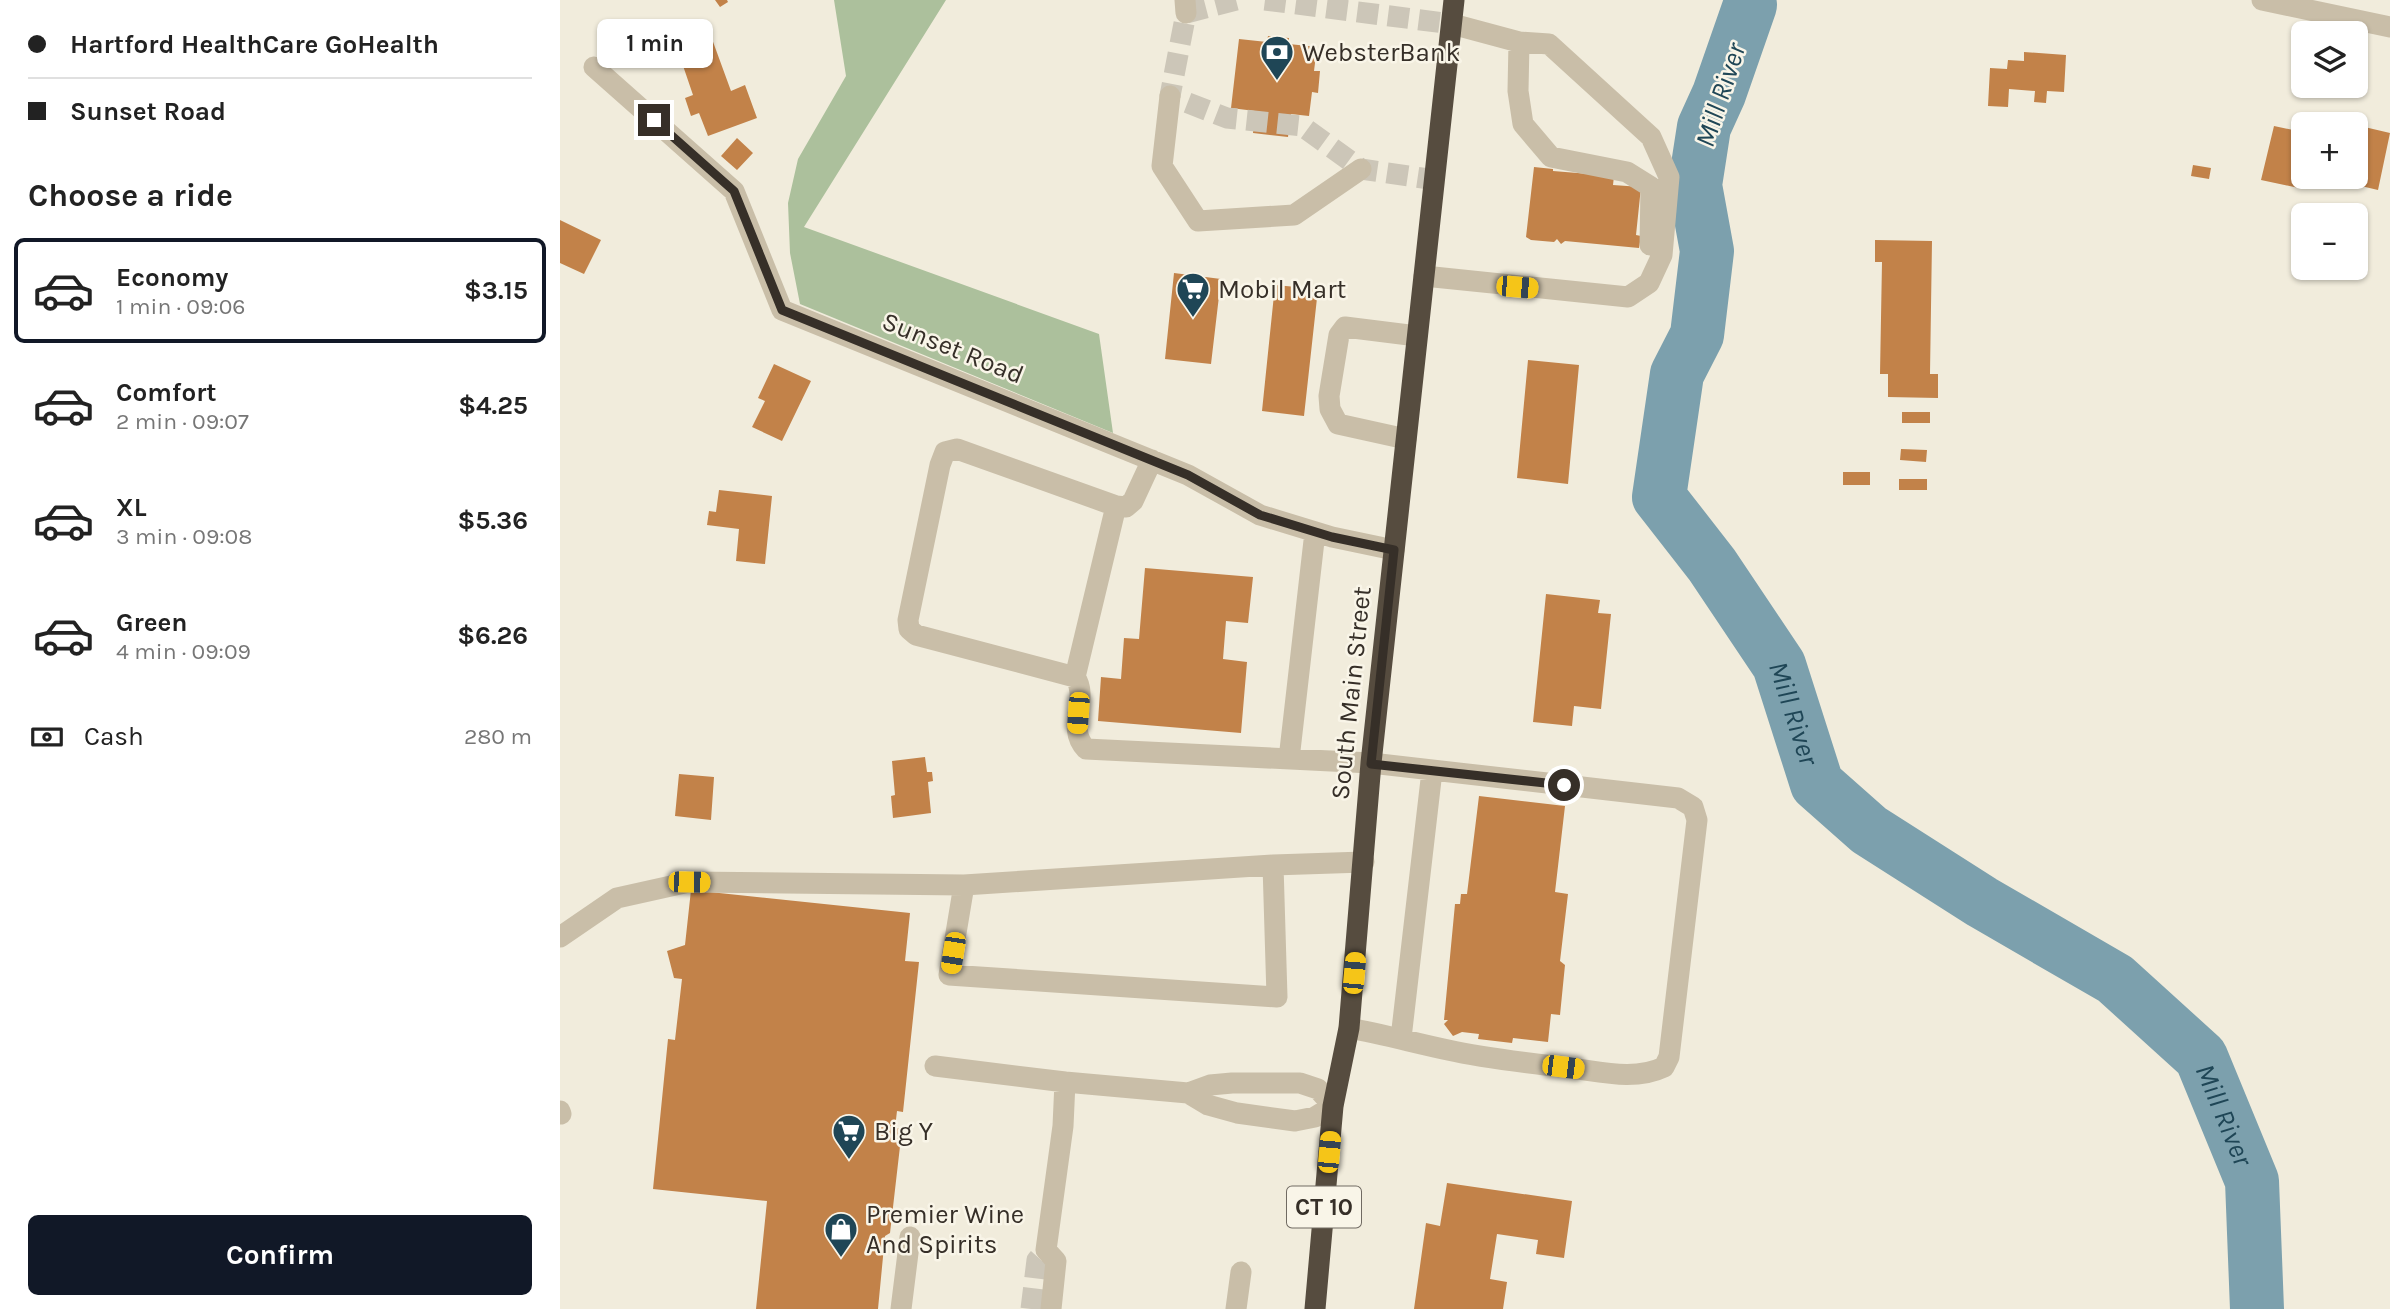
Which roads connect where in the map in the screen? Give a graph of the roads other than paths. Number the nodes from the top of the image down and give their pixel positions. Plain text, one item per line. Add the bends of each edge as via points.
1 (1454, 0) edge
2 (2263, 0) edge
3 (1452, 23) junction
4 (2390, 27) edge
5 (1520, 42) junction
6 (594, 67) dead end
7 (1170, 96) dead end
8 (1361, 169) dead end
9 (1424, 276) junction
10 (1649, 283) junction
11 (1418, 336) junction
12 (1406, 439) junction
13 (1152, 460) junction
14 (1116, 506) junction
15 (1315, 533) junction
16 (1394, 550) junction
17 (1075, 677) junction
18 (1289, 759) junction
19 (1371, 764) junction
20 (1432, 771) junction
21 (1364, 862) junction
22 (1273, 865) junction
23 (964, 885) junction
24 (560, 937) edge
25 (1349, 1028) junction
26 (1401, 1038) junction
27 (934, 1066) dead end
28 (1065, 1082) junction
29 (1188, 1093) junction
30 (1334, 1106) junction
31 (910, 1237) dead end
32 (1241, 1272) dead end
33 (901, 1309) edge
34 (1051, 1309) edge
35 (1236, 1309) edge
36 (1315, 1309) edge

1 - 3 highway, South Main Street / CT 10
2 - 4 street
3 - 5 street
3 - 9 highway, South Main Street / CT 10
5 - 10 street via 1549,44 1651,137 1669,177 1662,255
5 - 10 street via 1522,124 1551,157 1627,172 1651,187
6 - 13 street, Sunset Road via 734,191 782,310
7 - 8 street via 1162,166 1198,221 1294,215
9 - 10 street via 1628,297
9 - 11 highway, South Main Street / CT 10
11 - 12 highway, South Main Street / CT 10
11 - 12 street via 1345,327 1339,335 1329,396 1338,424
12 - 16 highway, South Main Street / CT 10
13 - 14 street via 1133,501 1126,508
13 - 15 street, Sunset Road via 1260,515
14 - 17 street
14 - 17 street via 957,449 944,452 940,465 909,629 916,635
15 - 16 street, Sunset Road
15 - 18 street
16 - 19 highway, South Main Street / CT 10
17 - 18 street via 1080,693 1077,734 1086,749
18 - 19 street
19 - 20 street
19 - 21 highway, South Main Street / CT 10
20 - 26 street
20 - 26 street via 1678,798 1693,807 1697,820 1669,1057 1664,1068 1648,1075 1630,1075 1449,1051
21 - 22 street
21 - 25 highway, South Main Street / CT 10
22 - 23 street
22 - 23 street via 1278,997 949,975
23 - 24 street via 689,882 617,898
25 - 26 street
25 - 30 highway, South Main Street / CT 10
27 - 28 street
28 - 29 street
28 - 34 street via 1046,1250 1056,1261
29 - 30 street via 1218,1108 1295,1121
29 - 30 street via 1232,1083 1300,1083 1318,1089
30 - 36 highway, South Main Street / CT 10
31 - 33 street
32 - 35 street

